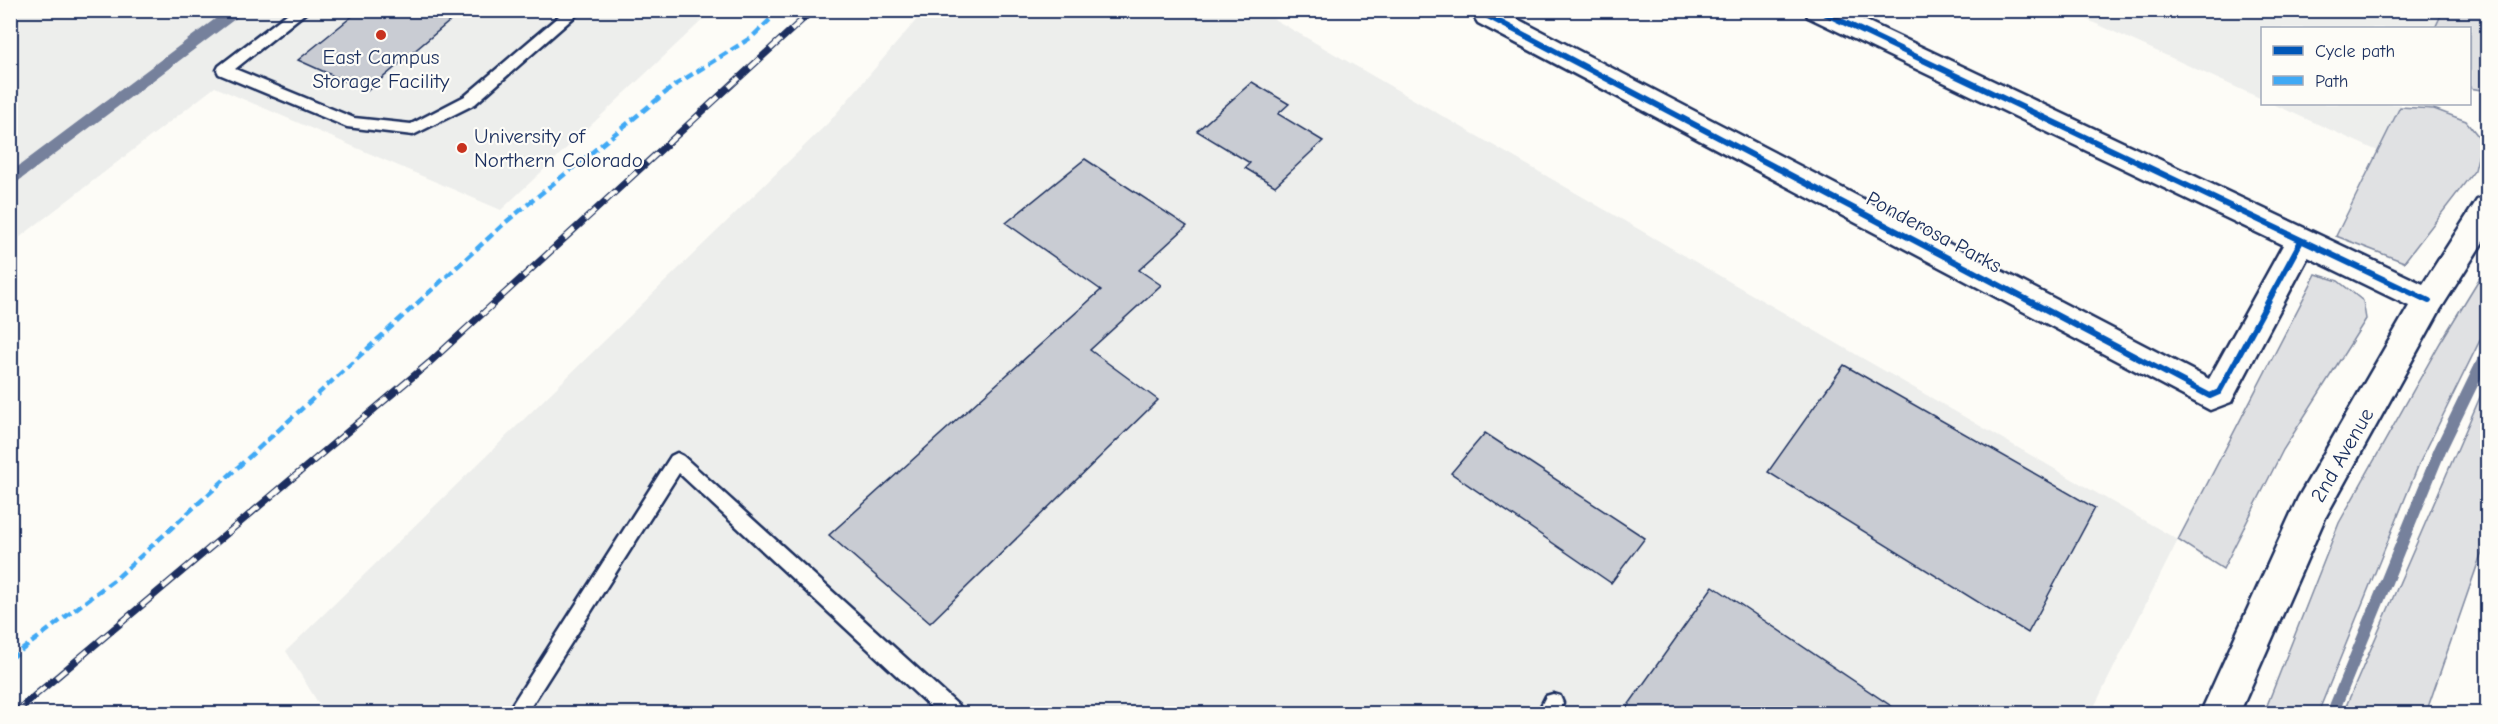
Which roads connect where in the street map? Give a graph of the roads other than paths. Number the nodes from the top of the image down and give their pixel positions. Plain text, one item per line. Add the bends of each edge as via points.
1 (302, 10) edge
2 (575, 10) edge
3 (1483, 10) edge
4 (1818, 10) edge
5 (2487, 208) edge
6 (2301, 241) junction
7 (2429, 301) junction
8 (515, 714) edge
9 (953, 714) edge
10 (2219, 714) edge

1 - 2 lane via 224,70 352,123 413,130 470,100
3 - 6 street, Ponderosa Parks via 2210,396 2219,392
4 - 6 street
5 - 7 street, 2nd Avenue
6 - 7 street
7 - 10 street, 2nd Avenue via 2311,509
8 - 9 lane via 677,461

